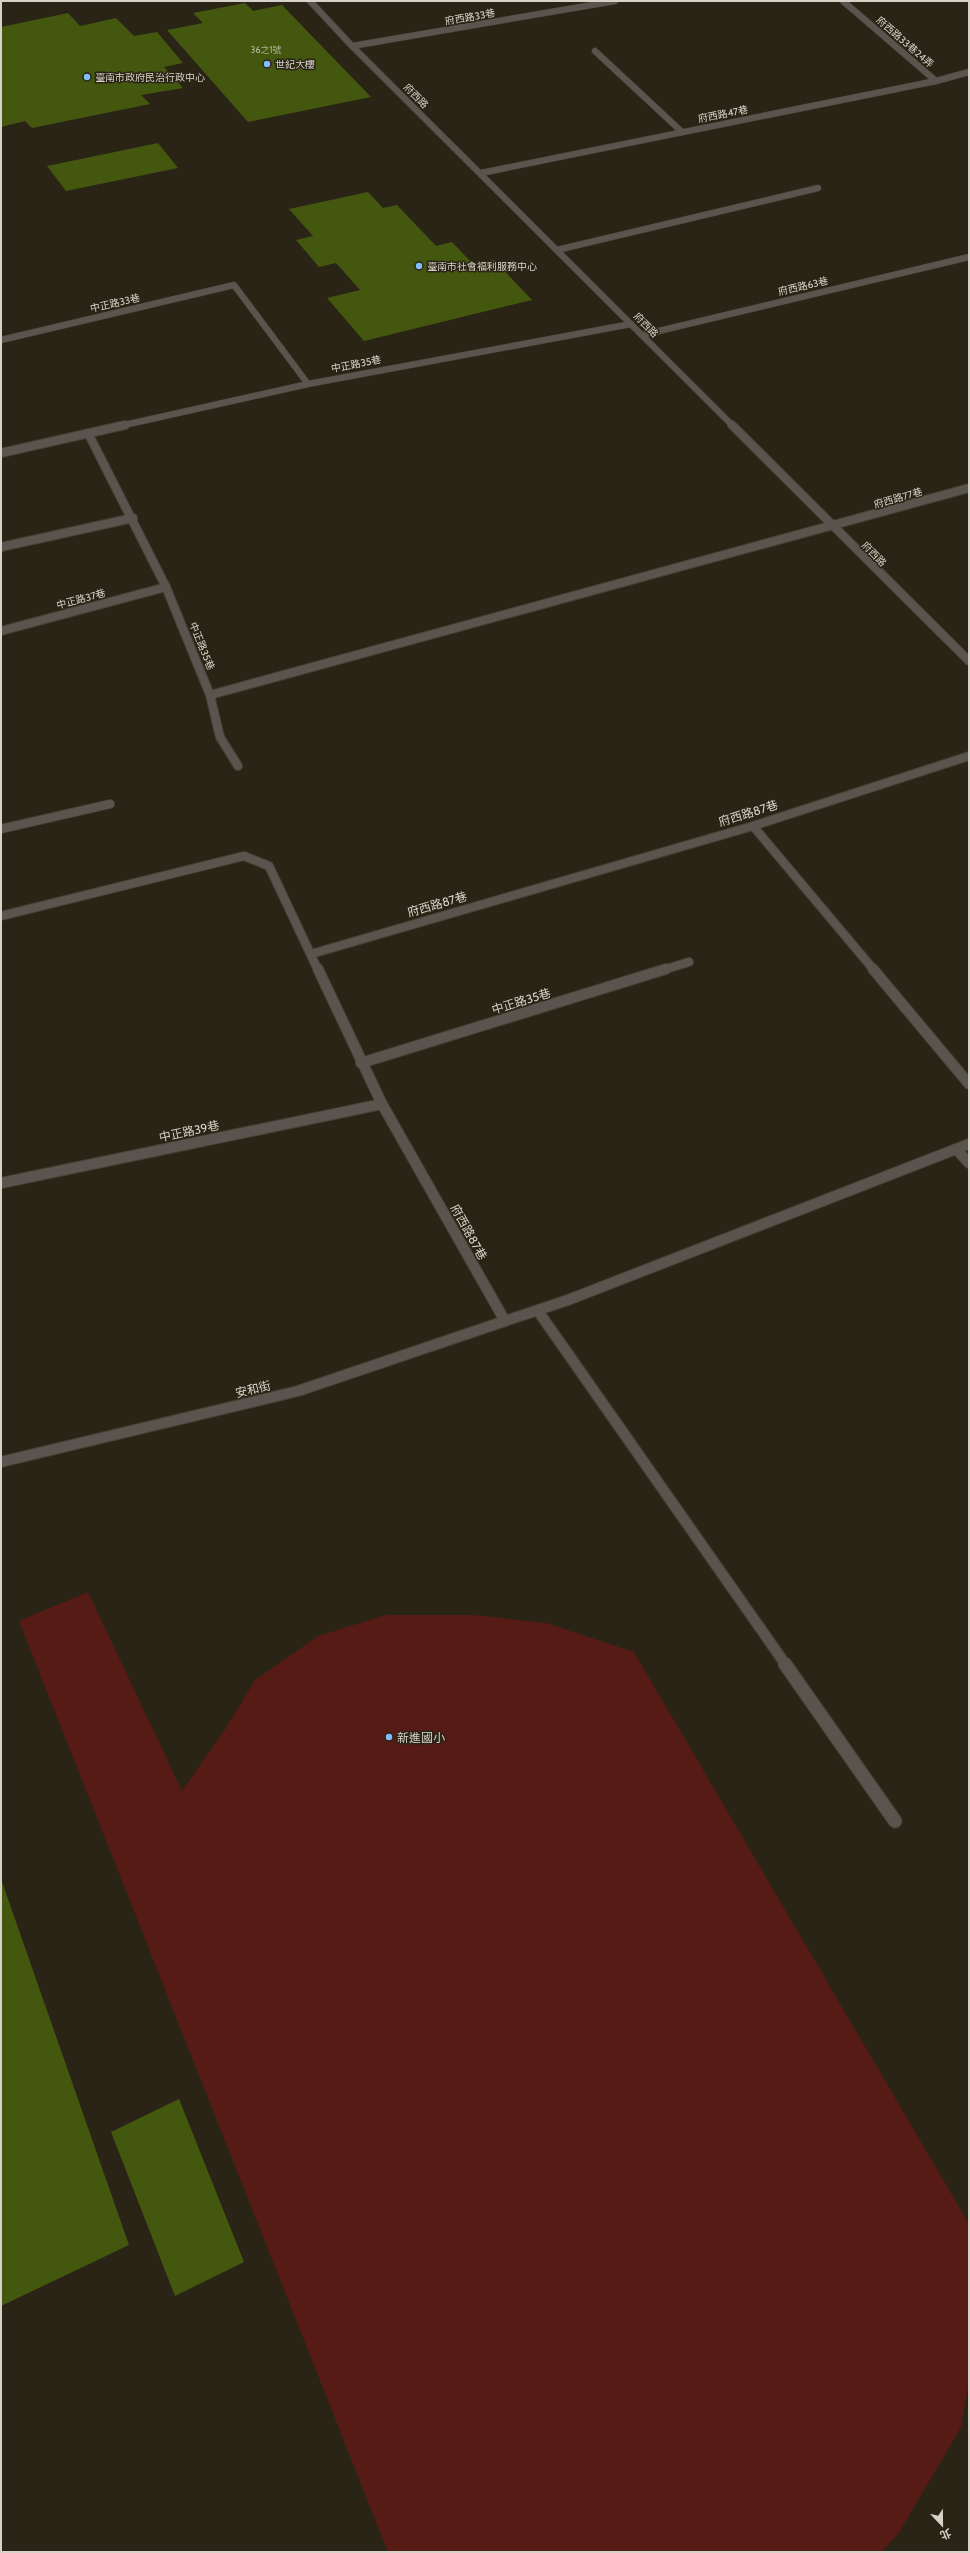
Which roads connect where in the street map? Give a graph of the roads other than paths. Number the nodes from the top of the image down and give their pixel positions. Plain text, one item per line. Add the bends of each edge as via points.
1 (310, 1) edge
2 (615, 1) edge
3 (844, 1) edge
4 (594, 3) edge
5 (352, 46) junction
6 (595, 51) dead end
7 (969, 72) edge
8 (936, 81) junction
9 (682, 132) junction
10 (481, 173) junction
11 (818, 188) dead end
12 (557, 250) junction
13 (969, 257) edge
14 (630, 324) junction
15 (642, 335) junction
16 (1, 340) edge
17 (308, 384) junction
18 (88, 433) junction
19 (1, 453) edge
20 (969, 488) edge
21 (133, 518) junction
22 (833, 527) junction
23 (1, 547) edge
24 (166, 587) junction
25 (1, 631) edge
26 (969, 661) edge
27 (210, 695) junction
28 (969, 756) edge
29 (238, 766) dead end
30 (110, 804) dead end
31 (753, 826) junction
32 (1, 829) edge
33 (1, 916) edge
34 (311, 954) junction
35 (689, 962) dead end
36 (361, 1063) junction
37 (969, 1084) edge
38 (382, 1104) junction
39 (969, 1144) edge
40 (956, 1149) junction
41 (969, 1163) edge
42 (1, 1183) edge
43 (538, 1310) junction
44 (505, 1321) junction
45 (1, 1462) edge
46 (895, 1821) dead end

1 - 5 street, 府西路
2 - 4 street, 府西路33巷
3 - 8 street, 府西路33巷24弄
4 - 5 street, 府西路33巷
5 - 10 street, 府西路
6 - 9 street
7 - 8 street, 府西路47巷
8 - 9 street, 府西路47巷
9 - 10 street, 府西路47巷
10 - 12 street, 府西路
11 - 12 street
12 - 14 street, 府西路
13 - 15 street, 府西路63巷
14 - 15 street, 府西路
14 - 17 street, 中正路35巷
15 - 22 street, 府西路
16 - 17 street, 中正路33巷 via 234,285
17 - 18 street, 中正路35巷
18 - 19 street, 中正路35巷
18 - 21 street, 中正路35巷
20 - 22 street, 府西路77巷
21 - 23 street
21 - 24 street, 中正路35巷
22 - 26 street, 府西路
22 - 27 street, 府西路77巷
24 - 25 street, 中正路37巷
24 - 27 street, 中正路35巷
27 - 29 street, 中正路35巷 via 220,737
28 - 31 street, 府西路87巷
30 - 32 street
31 - 34 street, 府西路87巷
31 - 37 street
33 - 34 street via 244,856 269,866
34 - 36 street, 府西路87巷
35 - 36 street, 中正路35巷
36 - 38 street, 府西路87巷
38 - 42 street, 中正路39巷
38 - 44 street, 府西路87巷
39 - 40 street, 安和街
40 - 41 street
40 - 43 street, 安和街
43 - 44 street, 安和街
43 - 46 street
44 - 45 street, 安和街 via 298,1391

